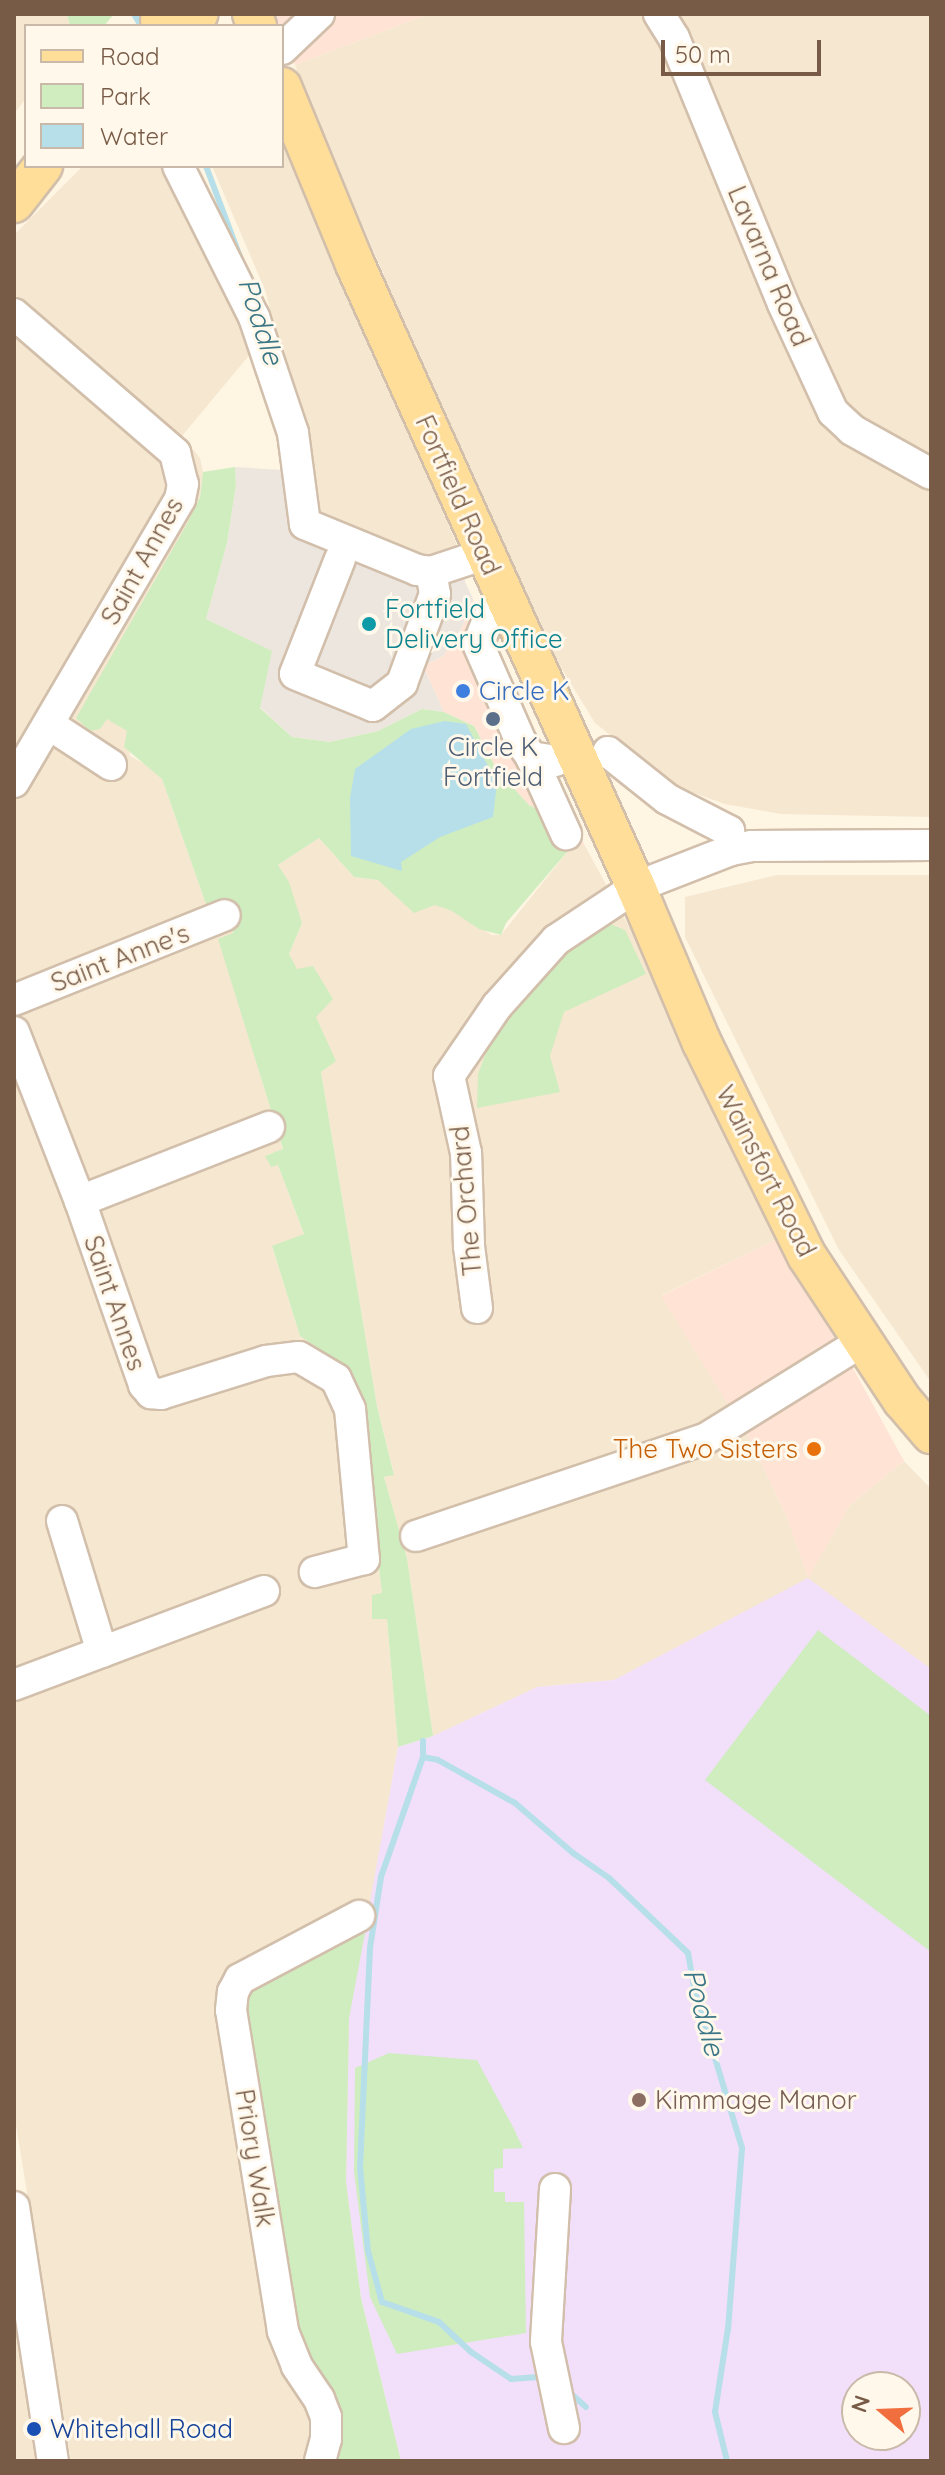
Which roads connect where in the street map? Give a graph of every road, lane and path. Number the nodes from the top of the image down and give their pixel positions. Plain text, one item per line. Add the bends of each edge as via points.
1 (199, 14) edge
2 (319, 14) edge
3 (659, 14) edge
4 (158, 20) edge
5 (284, 47) edge
6 (284, 92) edge
7 (41, 168) edge
8 (179, 168) edge
9 (14, 203) edge
10 (14, 314) edge
11 (931, 474) edge
12 (485, 554) junction
13 (340, 559) dead end
14 (431, 572) junction
15 (504, 597) junction
16 (50, 725) junction
17 (591, 753) junction
18 (531, 757) junction
19 (111, 765) dead end
20 (14, 782) edge
21 (566, 834) dead end
22 (931, 845) edge
23 (731, 850) junction
24 (636, 887) junction
25 (225, 915) dead end
26 (14, 1000) edge
27 (14, 1032) edge
28 (269, 1127) dead end
29 (80, 1201) junction
30 (477, 1308) dead end
31 (863, 1341) junction
32 (931, 1434) edge
33 (62, 1521) dead end
34 (416, 1536) dead end
35 (315, 1572) dead end
36 (264, 1591) dead end
37 (102, 1652) junction
38 (14, 1685) edge
39 (359, 1916) dead end
40 (555, 2189) dead end
41 (14, 2207) edge
42 (564, 2428) dead end
43 (53, 2461) edge
44 (320, 2461) edge

1 - 4 main road
2 - 5 street
3 - 11 street, Lavarna Road via 674,38 833,412 852,430
6 - 12 main road, Fortfield Road
7 - 9 main road
8 - 14 street via 254,317 293,433 305,524
10 - 16 street, Saint Annes via 175,453 183,472 180,499
12 - 14 street
12 - 15 main road, Fortfield Road
13 - 14 street via 295,674 373,706 402,683 435,594
15 - 17 main road, Fortfield Road
15 - 18 street via 478,644
16 - 19 street
16 - 20 street, Saint Annes
17 - 18 street via 555,761
17 - 23 street via 729,831
17 - 24 main road, Fortfield Road
18 - 21 street
22 - 23 street
23 - 24 street
24 - 30 street, The Orchard via 556,940 497,1006 449,1076 466,1153
24 - 31 main road, Wainsfort Road via 702,1043 807,1256
25 - 26 street, Saint Anne's
27 - 29 street, Saint Annes
28 - 29 street
29 - 35 street, Saint Annes via 151,1393 299,1357 336,1379 350,1409 364,1559
31 - 32 main road, Wainsfort Road
31 - 34 street via 705,1439
33 - 37 street
36 - 37 street
37 - 38 street
39 - 44 street, Priory Walk via 240,1979 231,2010 283,2331 326,2417
40 - 42 street via 546,2342
41 - 43 street

